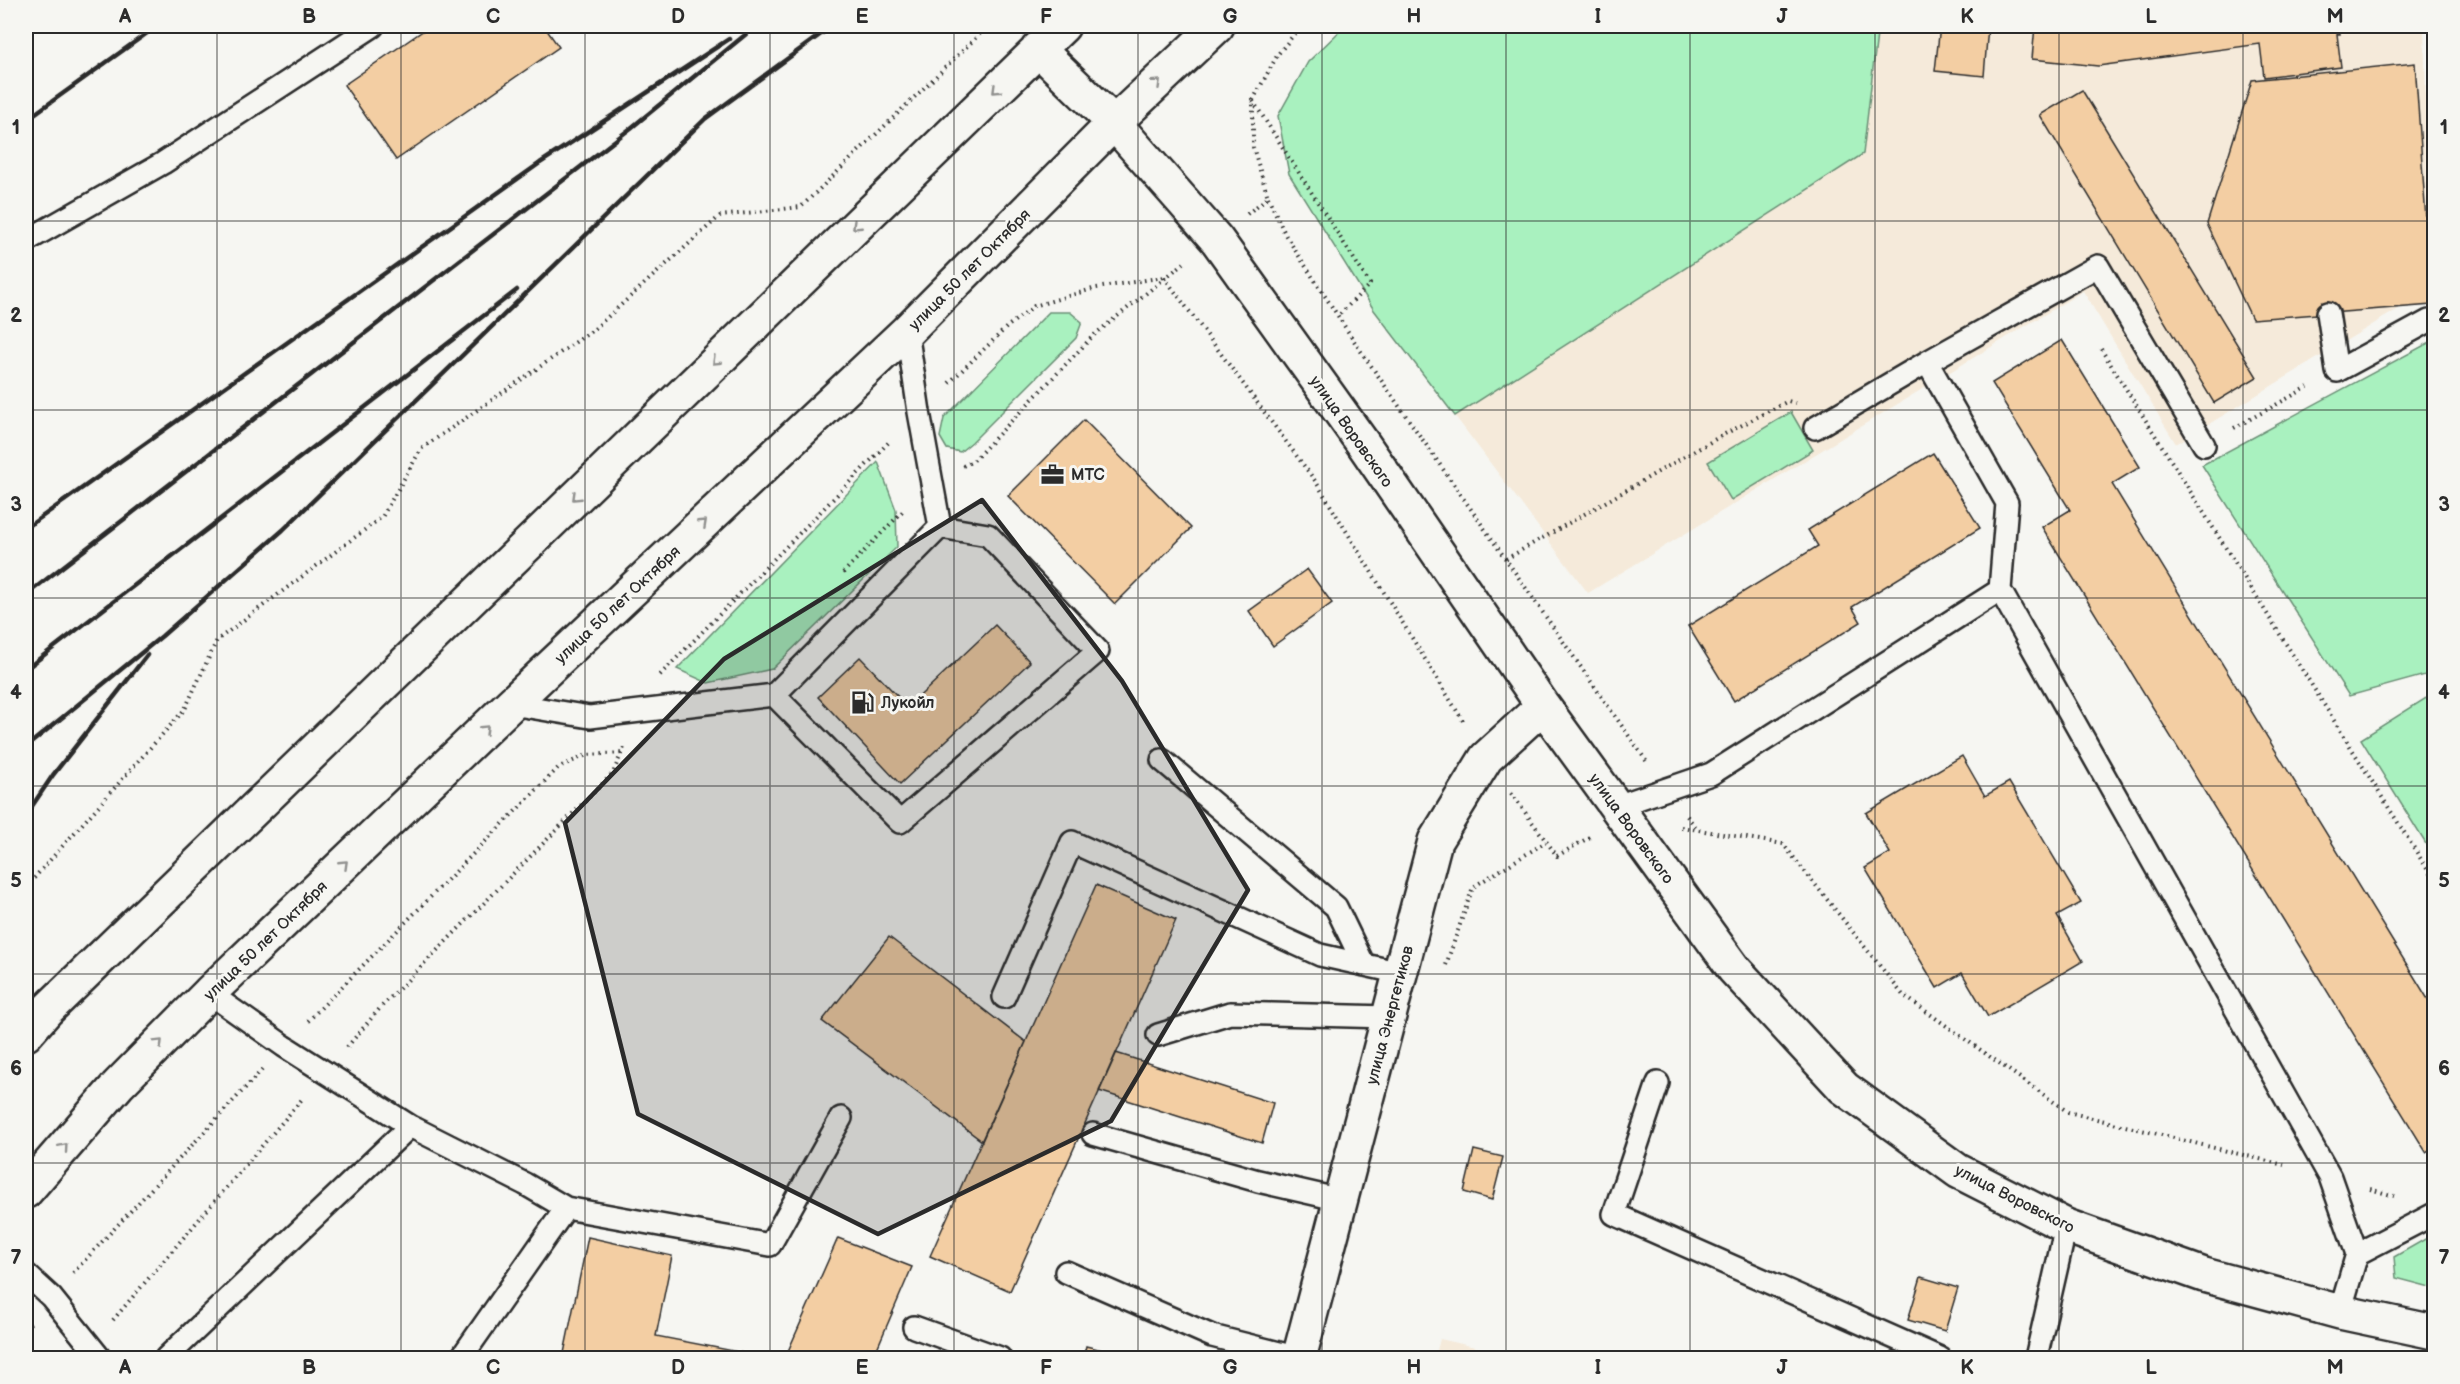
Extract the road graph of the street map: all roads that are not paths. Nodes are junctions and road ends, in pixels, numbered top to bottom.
1 (373, 26) edge
2 (1063, 26) edge
3 (1217, 26) edge
4 (1038, 49) junction
5 (1114, 123) junction
6 (26, 241) edge
7 (2328, 313) dead end
8 (2434, 321) edge
9 (908, 331) junction
10 (1927, 362) junction
11 (1823, 423) road end
12 (2204, 445) road end
13 (940, 527) junction
14 (2000, 590) junction
15 (774, 695) junction
16 (511, 704) junction
17 (1543, 706) junction
18 (1162, 760) dead end
19 (1620, 812) junction
20 (1364, 965) junction
21 (1401, 973) junction
22 (208, 993) junction
23 (1004, 997) dead end
24 (1389, 1017) junction
25 (26, 1034) edge
26 (1158, 1035) dead end
27 (1658, 1083) dead end
28 (841, 1118) dead end
29 (410, 1126) junction
30 (1093, 1134) dead end
31 (26, 1191) edge
32 (1341, 1200) junction
33 (566, 1208) junction
34 (2434, 1214) edge
35 (2066, 1226) junction
36 (2357, 1254) junction
37 (1066, 1272) dead end
38 (26, 1274) edge
39 (2340, 1312) junction
40 (914, 1327) dead end
41 (2434, 1332) edge
42 (1299, 1358) edge
43 (100, 1359) edge
44 (166, 1359) edge
45 (461, 1359) edge
46 (1000, 1359) edge
47 (1940, 1359) edge
48 (2036, 1359) edge

1 - 6 lane
2 - 4 main road
5 -> 3 main road, улица 50 лет Октября
4 - 5 main road, улица Воровского
4 -> 25 main road
5 - 9 main road, улица 50 лет Октября
5 - 17 main road, улица Воровского
7 - 8 lane
9 - 13 lane
16 -> 9 main road, улица 50 лет Октября
10 - 11 lane
10 - 12 lane
10 - 14 lane
13 - 15 lane
13 - 15 lane
14 - 19 lane
14 - 36 lane
15 - 16 lane
22 -> 16 main road, улица 50 лет Октября
17 - 19 main road, улица Воровского
17 - 21 main road, улица Энергетиков
18 - 20 lane
19 - 35 main road, улица Воровского
20 - 21 lane
20 - 23 lane
21 - 24 main road, улица Энергетиков
22 - 29 lane
31 -> 22 main road, улица 50 лет Октября
24 - 26 lane
24 - 32 main road, улица Энергетиков
27 - 47 lane
28 - 33 lane
29 - 33 lane
29 - 44 lane
30 - 32 lane
32 - 42 main road, улица Энергетиков
33 - 45 lane
34 - 36 lane
35 - 39 main road, улица Воровского
35 - 48 lane
36 - 39 lane
37 - 42 lane
38 - 43 lane
39 - 41 main road, улица Воровского
40 - 46 lane

